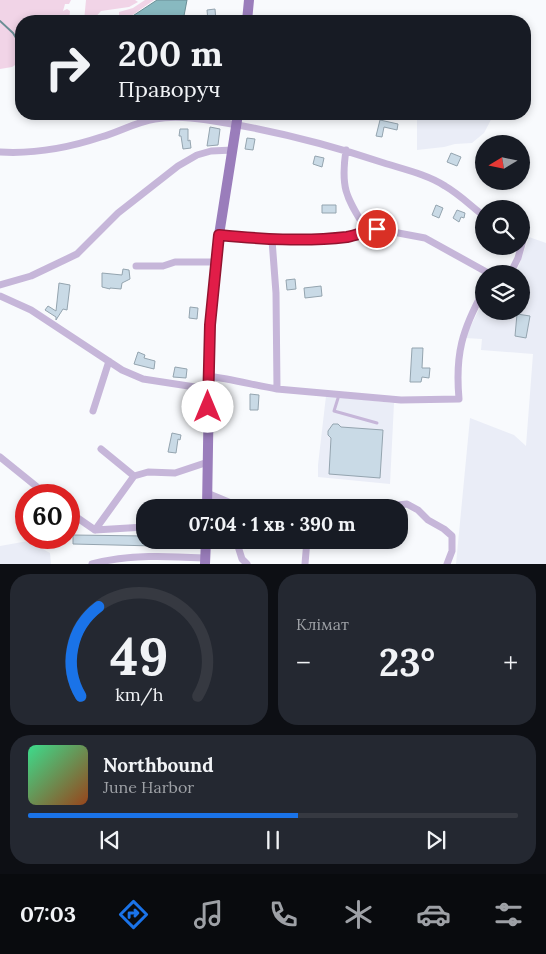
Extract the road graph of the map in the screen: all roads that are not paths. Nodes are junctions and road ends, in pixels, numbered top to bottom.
1 (248, 0) edge
2 (247, 15) edge
3 (153, 120) edge
4 (204, 120) edge
5 (237, 120) edge
6 (236, 125) junction
7 (233, 150) junction
8 (346, 150) junction
9 (0, 152) edge
10 (475, 209) edge
11 (367, 231) junction
12 (219, 235) junction
13 (272, 240) junction
14 (216, 262) junction
15 (136, 266) dead end
16 (475, 266) edge
17 (0, 285) edge
18 (0, 296) edge
19 (475, 307) edge
20 (109, 361) junction
21 (208, 376) junction
22 (208, 389) junction
23 (277, 389) junction
24 (338, 396) junction
25 (92, 411) dead end
26 (377, 423) dead end
27 (100, 449) dead end
28 (0, 457) edge
29 (208, 462) junction
30 (134, 476) junction
31 (33, 484) edge
32 (207, 493) junction
33 (207, 499) edge
34 (218, 499) edge
35 (408, 505) edge
36 (80, 520) edge
37 (136, 528) edge
38 (95, 530) junction
39 (239, 549) edge
40 (306, 549) edge
41 (205, 561) edge
42 (92, 564) edge
43 (247, 564) edge
44 (305, 564) edge
45 (447, 564) edge

1 - 2 main road
3 - 9 street
4 - 6 street
5 - 6 main road
6 - 7 main road
6 - 8 street
7 - 12 main road
7 - 17 street
8 - 10 street
8 - 11 street
11 - 13 street
11 - 16 street
12 - 13 street
12 - 14 main road
13 - 23 street
14 - 15 street
14 - 21 main road
18 - 20 street
19 - 24 street
20 - 22 street
20 - 25 street
21 - 22 main road
21 - 23 street
22 - 29 main road
23 - 24 street
24 - 26 lane
27 - 30 street
28 - 31 street
29 - 30 street
29 - 32 main road
30 - 38 street
32 - 33 main road
32 - 34 street
35 - 45 street
36 - 38 street
37 - 38 street
39 - 43 street
40 - 44 street
41 - 42 street

